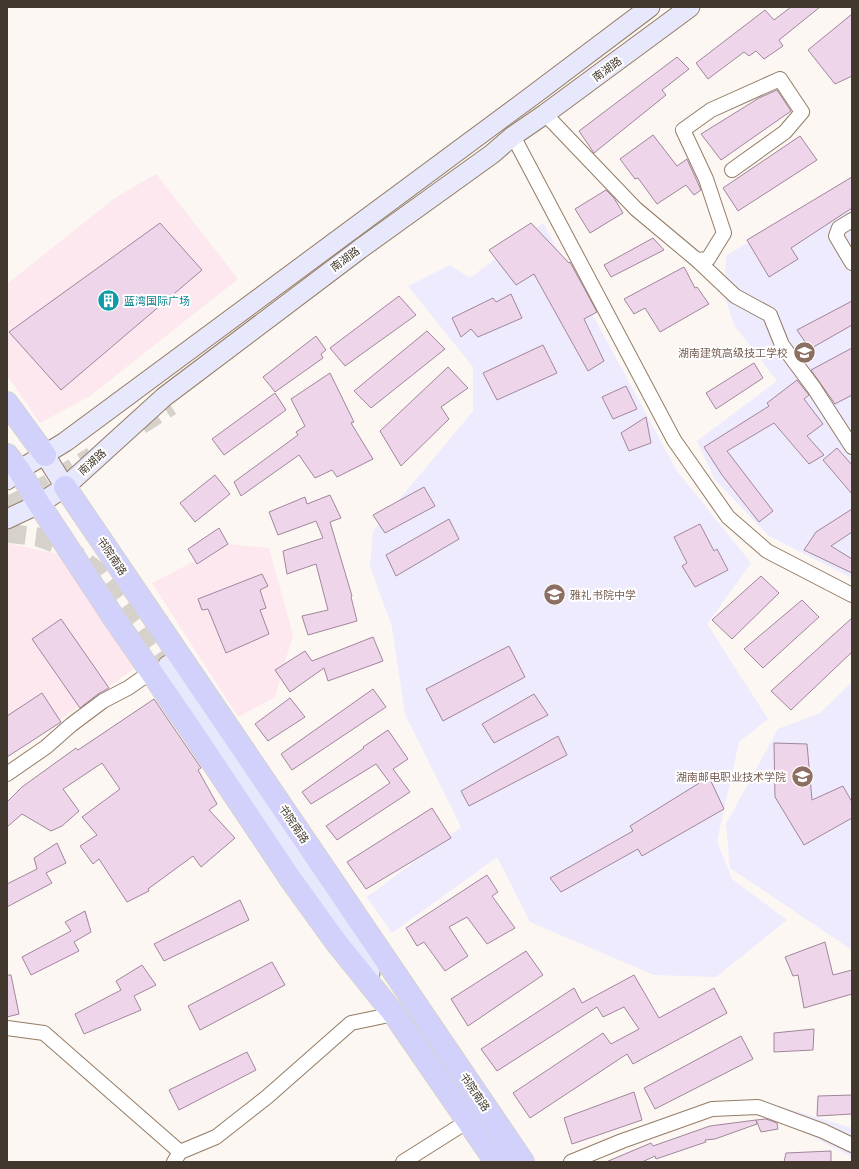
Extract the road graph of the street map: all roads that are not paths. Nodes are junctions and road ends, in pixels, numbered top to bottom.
1 (650, 7) edge
2 (690, 7) edge
3 (545, 114) junction
4 (513, 136) junction
5 (492, 154) junction
6 (732, 170) dead end
7 (852, 220) edge
8 (698, 260) junction
9 (852, 263) edge
10 (7, 403) edge
11 (171, 406) tunnel mouth
12 (852, 447) edge
13 (45, 455) junction
14 (9, 471) edge
15 (65, 486) junction
16 (38, 504) junction
17 (7, 519) edge
18 (852, 595) edge
19 (160, 668) junction
20 (7, 774) edge
21 (394, 1014) junction
22 (7, 1028) edge
23 (468, 1121) junction
24 (852, 1145) edge
25 (177, 1157) edge
26 (403, 1162) edge
27 (496, 1162) edge
28 (522, 1162) edge
29 (571, 1162) edge

1 - 13 main road, 南湖路
2 - 3 main road, 南湖路
3 - 4 main road, 南湖路
3 - 8 street
4 - 5 main road, 南湖路
4 - 18 street
5 - 11 main road
5 - 15 main road, 南湖路
6 - 8 street
7 - 9 street
8 - 12 street
10 - 13 main road
13 - 14 main road, 南湖路
13 - 15 main road
14 - 16 main road, 书院南路
15 - 16 main road, 南湖路
15 - 28 main road, 书院南路
16 - 17 main road, 南湖路
16 - 19 main road, 书院南路
19 - 20 street
19 - 21 main road, 书院南路
21 - 23 main road, 书院南路
21 - 25 street
22 - 25 street
23 - 26 street
23 - 27 main road, 书院南路
24 - 29 street

